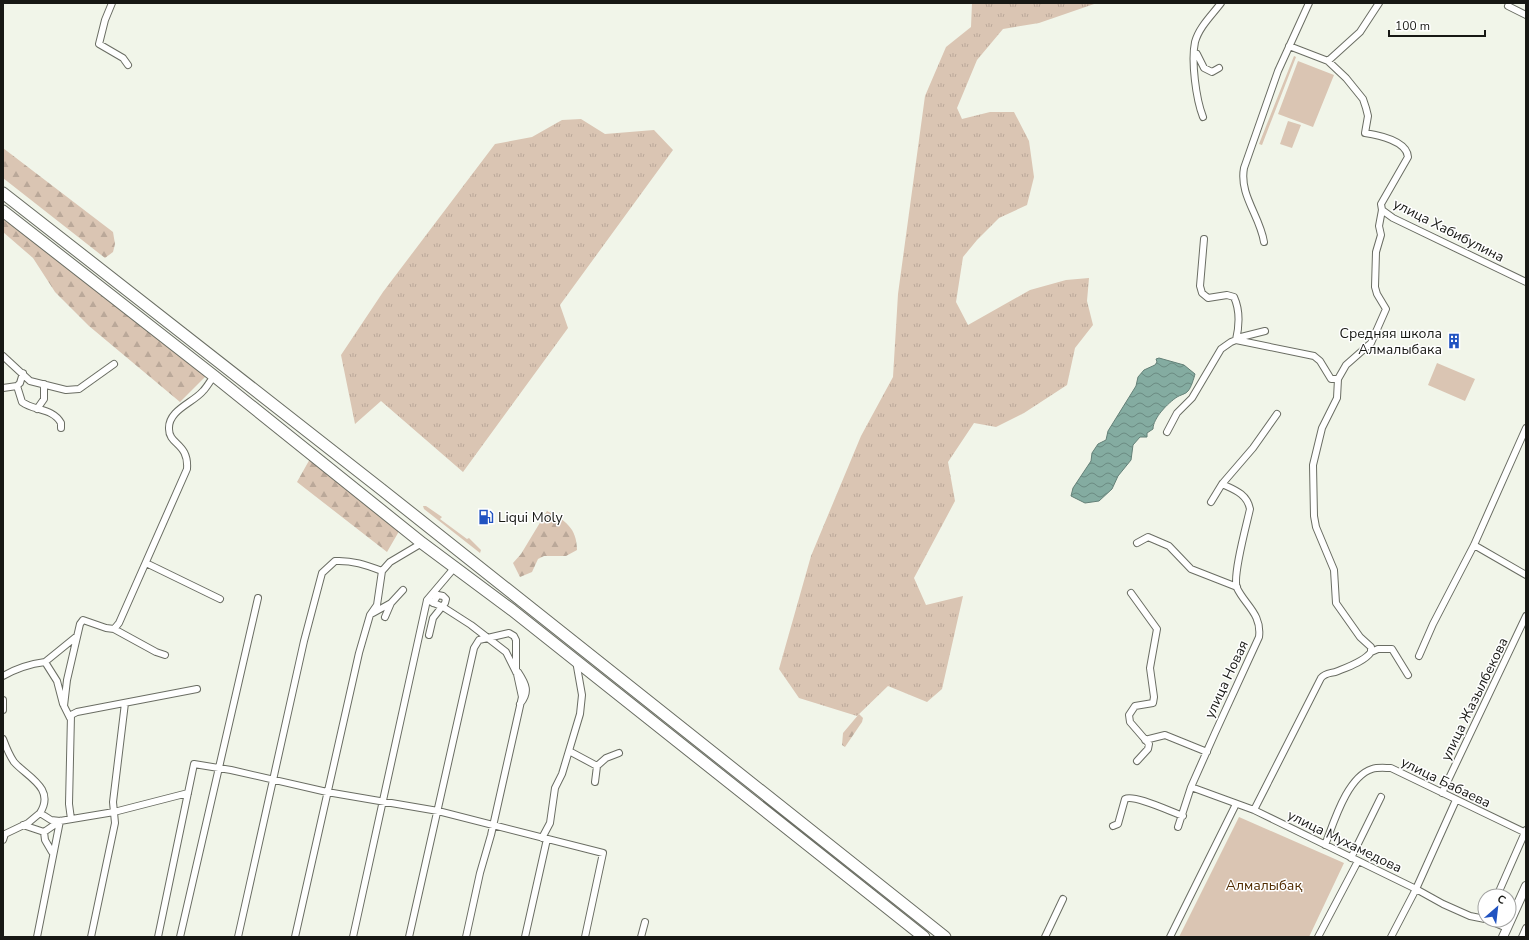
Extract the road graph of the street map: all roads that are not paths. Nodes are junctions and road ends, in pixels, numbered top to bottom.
1 (112, 3) edge
2 (1221, 3) edge
3 (1309, 3) edge
4 (1379, 3) edge
5 (1508, 6) dead end
6 (1526, 15) edge
7 (1195, 44) junction
8 (1289, 46) junction
9 (1328, 61) junction
10 (128, 65) dead end
11 (1219, 68) dead end
12 (1203, 117) dead end
13 (3, 193) edge
14 (1382, 210) junction
15 (3, 211) edge
16 (1204, 239) dead end
17 (1264, 242) dead end
18 (1526, 282) edge
19 (1265, 331) dead end
20 (1236, 339) junction
21 (3, 356) edge
22 (114, 364) dead end
23 (23, 373) junction
24 (214, 376) junction
25 (1338, 379) junction
26 (1331, 380) junction
27 (44, 384) junction
28 (17, 386) junction
29 (3, 388) edge
30 (1337, 392) junction
31 (37, 409) junction
32 (1277, 414) dead end
33 (61, 428) dead end
34 (1526, 428) edge
35 (1167, 432) dead end
36 (1222, 484) junction
37 (1211, 502) dead end
38 (422, 543) junction
39 (1137, 543) dead end
40 (1474, 545) junction
41 (146, 563) junction
42 (455, 567) junction
43 (382, 571) junction
44 (1526, 575) edge
45 (1236, 587) junction
46 (403, 590) dead end
47 (1131, 593) dead end
48 (220, 598) dead end
49 (258, 598) dead end
50 (427, 600) junction
51 (391, 603) junction
52 (434, 603) junction
53 (442, 607) junction
54 (370, 615) junction
55 (1526, 616) edge
56 (385, 617) dead end
57 (114, 629) junction
58 (77, 636) junction
59 (429, 636) dead end
60 (488, 637) junction
61 (1371, 652) junction
62 (165, 655) dead end
63 (1419, 656) dead end
64 (576, 660) junction
65 (45, 662) junction
66 (516, 672) junction
67 (1408, 675) dead end
68 (3, 676) edge
69 (197, 689) dead end
70 (3, 700) edge
71 (125, 703) junction
72 (64, 706) junction
73 (3, 710) edge
74 (70, 718) junction
75 (3, 739) edge
76 (1145, 740) junction
77 (569, 751) junction
78 (1207, 752) junction
79 (619, 753) dead end
80 (1137, 761) dead end
81 (597, 766) junction
82 (218, 768) junction
83 (273, 779) junction
84 (595, 782) dead end
85 (1191, 787) junction
86 (327, 792) junction
87 (188, 793) junction
88 (1442, 793) junction
89 (1381, 797) dead end
90 (1456, 800) junction
91 (383, 803) junction
92 (1236, 804) junction
93 (1254, 810) junction
94 (438, 811) junction
95 (114, 812) junction
96 (40, 813) junction
97 (1183, 816) junction
98 (71, 819) junction
99 (60, 821) junction
100 (23, 825) junction
101 (494, 826) junction
102 (1113, 826) dead end
103 (1178, 827) dead end
104 (44, 832) junction
105 (1526, 832) edge
106 (4, 837) edge
107 (544, 839) junction
108 (1325, 845) junction
109 (52, 852) junction
110 (1350, 858) junction
111 (1358, 861) junction
112 (1526, 886) edge
113 (1501, 888) edge
114 (1416, 889) junction
115 (1063, 899) dead end
116 (1517, 907) edge
117 (1477, 918) edge
118 (645, 922) dead end
119 (1508, 928) edge
120 (1526, 928) edge
121 (37, 937) edge
122 (91, 937) edge
123 (158, 937) edge
124 (180, 937) edge
125 (238, 937) edge
126 (295, 937) edge
127 (353, 937) edge
128 (409, 937) edge
129 (466, 937) edge
130 (525, 937) edge
131 (585, 937) edge
132 (641, 937) edge
133 (924, 937) edge
134 (945, 937) edge
135 (1045, 937) edge
136 (1170, 937) edge
137 (1318, 937) edge
138 (1391, 937) edge
139 (1503, 937) edge
140 (1522, 937) edge

1 - 10 street
2 - 7 street
3 - 8 street
4 - 9 street
5 - 6 street
7 - 11 street
7 - 12 street
8 - 9 street
8 - 17 street
9 - 14 street
13 - 134 highway
14 - 18 street, улица Хабибулина
14 - 25 street
15 - 24 highway
16 - 20 street
19 - 20 street
20 - 26 street
20 - 35 street
21 - 23 street
22 - 27 street
23 - 27 street
23 - 28 street
24 - 38 highway
24 - 41 street
25 - 26 street
25 - 30 street
26 - 30 street
27 - 31 street
28 - 29 street
28 - 31 street
30 - 61 street
31 - 33 street
32 - 36 street
34 - 40 street
36 - 37 street
36 - 45 street
38 - 42 highway
38 - 43 street
39 - 45 street
40 - 44 street
40 - 63 street
41 - 48 street
41 - 57 street
42 - 50 street
42 - 64 highway
43 - 54 street
43 - 83 street
45 - 78 street, улица Новая
46 - 51 street
47 - 76 street
49 - 82 street
50 - 52 street
50 - 91 street
51 - 54 street
51 - 56 street
52 - 53 street
52 - 53 street
53 - 59 street
53 - 60 street
54 - 86 street
55 - 88 street, улица Жазылбекова
57 - 58 street
57 - 62 street
58 - 65 street
58 - 72 street
60 - 66 street
60 - 66 street
60 - 94 street
61 - 67 street
61 - 93 street
64 - 77 street
64 - 133 highway
65 - 68 street
65 - 72 street
66 - 101 street
69 - 71 street
70 - 73 street
71 - 74 street
71 - 95 street
72 - 74 street
74 - 98 street
75 - 96 street
76 - 78 street
76 - 80 street
77 - 81 street
77 - 107 street
78 - 85 street, улица Новая
79 - 81 street
81 - 84 street
82 - 83 street
82 - 87 street
82 - 124 street
83 - 86 street
83 - 125 street
85 - 92 street, улица Мухамедова
85 - 97 street, улица Новая
86 - 91 street
86 - 126 street
87 - 95 street
87 - 123 street
88 - 90 street, улица Бабаева
88 - 108 street, улица Бабаева
89 - 110 street
90 - 105 street, улица Бабаева
90 - 114 street
91 - 94 street
91 - 127 street
92 - 93 street, улица Мухамедова
92 - 136 street
93 - 108 street, улица Мухамедова
94 - 101 street
94 - 128 street
95 - 98 street
95 - 122 street
96 - 99 street
96 - 100 street
97 - 102 street
97 - 103 street, улица Новая
98 - 99 street
99 - 104 street
99 - 109 street
100 - 104 street
100 - 106 street
101 - 107 street
101 - 129 street
104 - 109 street
105 - 113 street
107 - 130 street
107 - 131 street
108 - 110 street, улица Мухамедова
109 - 121 street
110 - 111 street, улица Мухамедова
111 - 114 street, улица Мухамедова
111 - 137 street
112 - 116 main road
114 - 117 street, улица Мухамедова
114 - 138 street
115 - 135 street
118 - 132 street
119 - 139 main road
120 - 140 street

